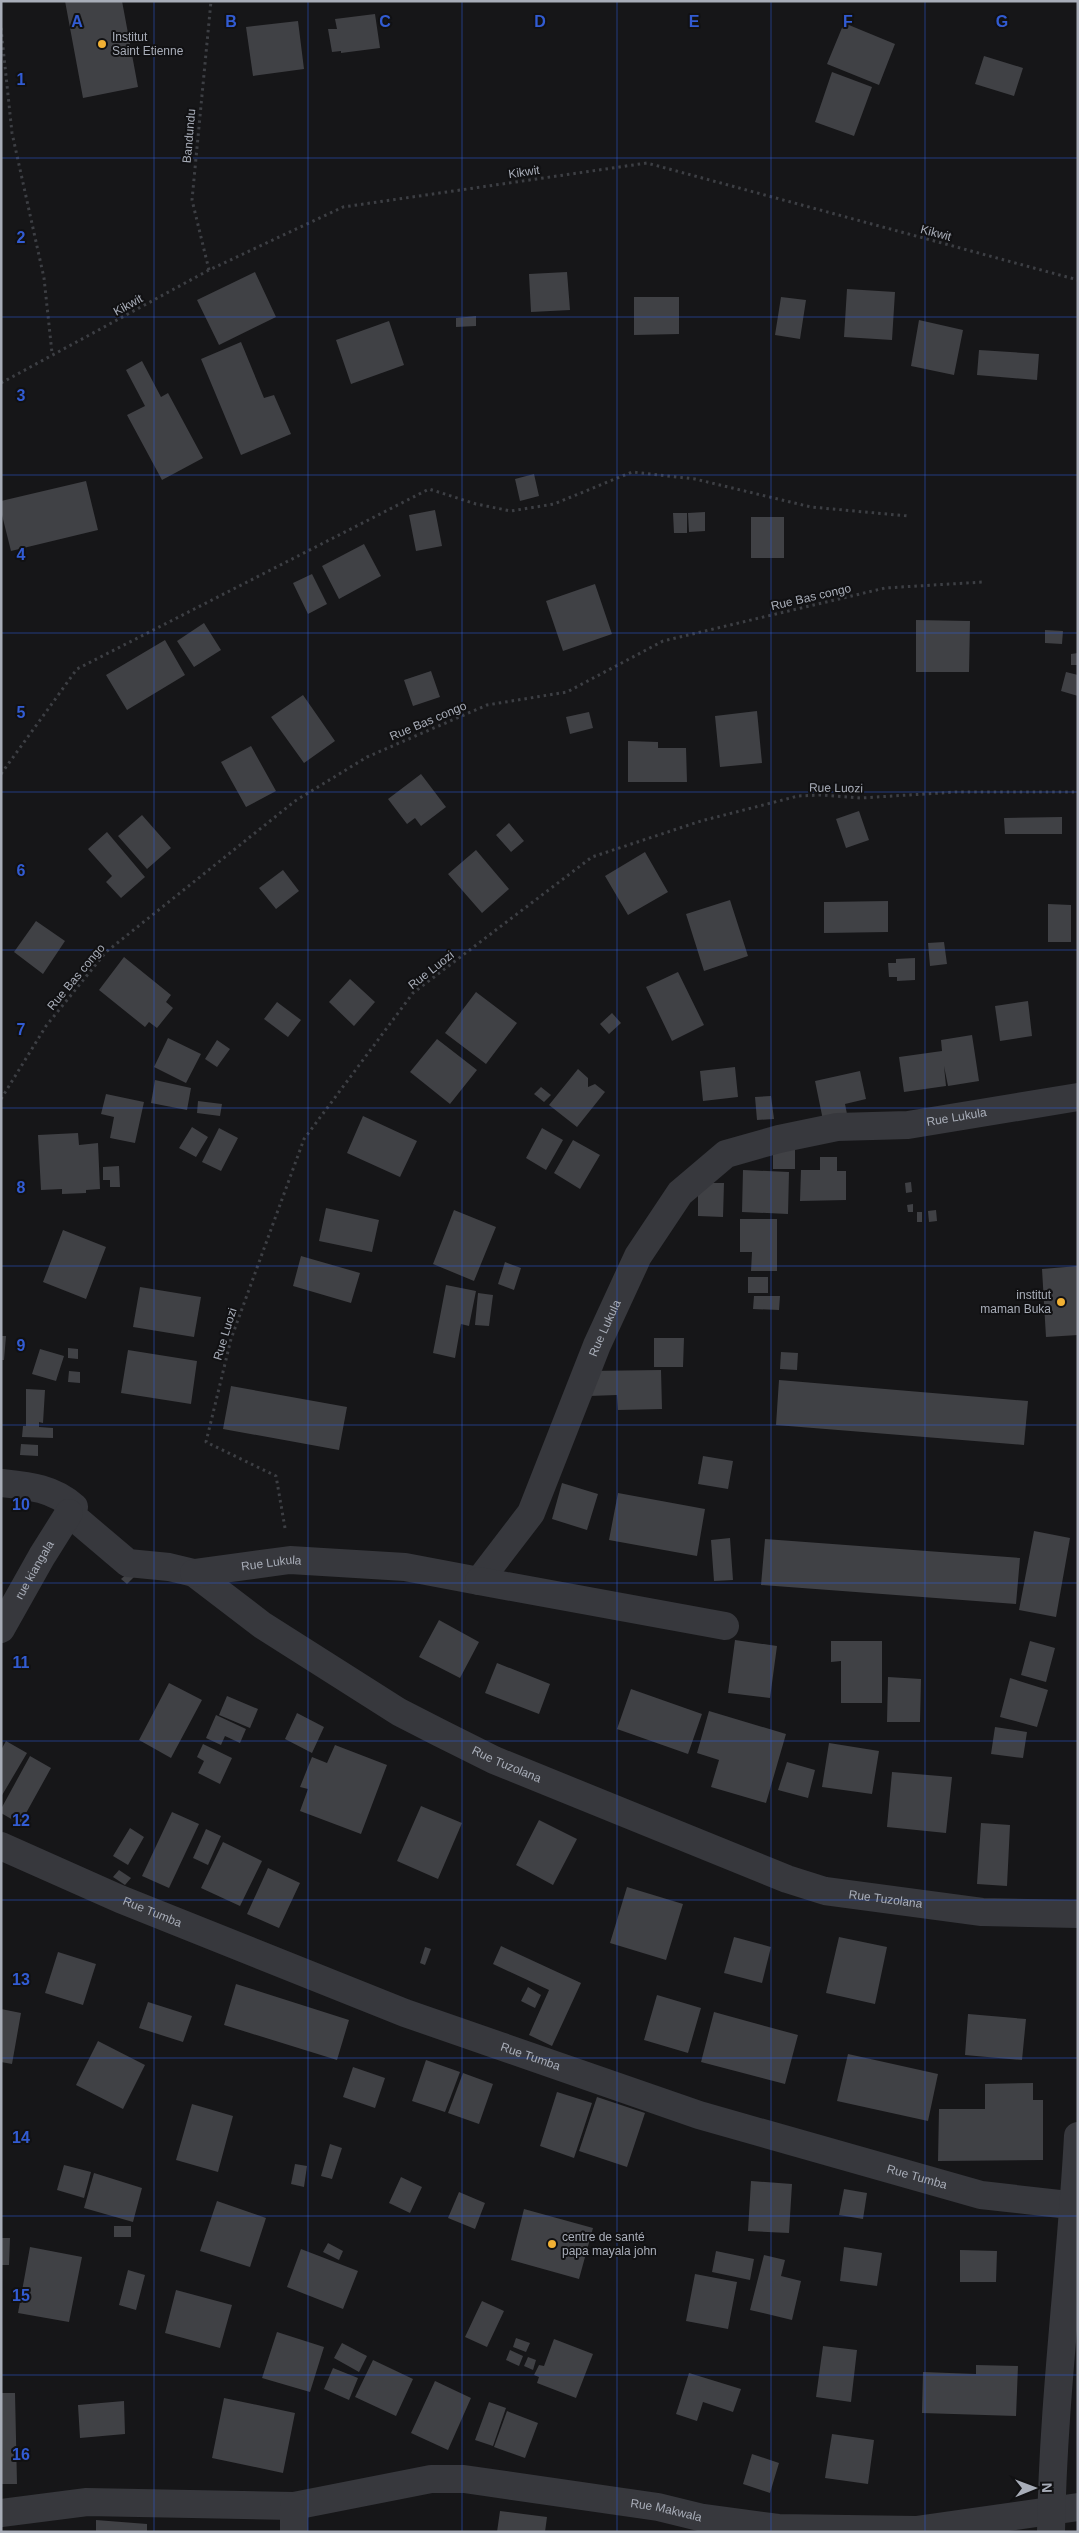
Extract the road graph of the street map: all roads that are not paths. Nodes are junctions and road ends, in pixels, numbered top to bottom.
1 (1078, 1097) edge
2 (1, 1483) edge
3 (70, 1513) junction
4 (194, 1573) junction
5 (479, 1581) junction
6 (725, 1626) dead end
7 (1, 1629) edge
8 (1, 1846) edge
9 (1078, 1914) edge
10 (1078, 2136) edge
11 (1076, 2207) edge
12 (1078, 2507) edge
13 (1, 2513) edge
14 (294, 2519) edge
15 (1051, 2521) edge

1 - 5 street, Rue Lukula
2 - 3 street, Rue Tuzolana
3 - 4 street, Rue Tuzolana
3 - 7 street, rue kiangala
4 - 5 street, Rue Lukula
4 - 9 street, Rue Tuzolana
5 - 6 street
8 - 11 street, Rue Tumba
10 - 11 street
11 - 15 street
12 - 15 street, Rue Makwala
13 - 14 street, Rue Makwala
14 - 15 street, Rue Makwala

